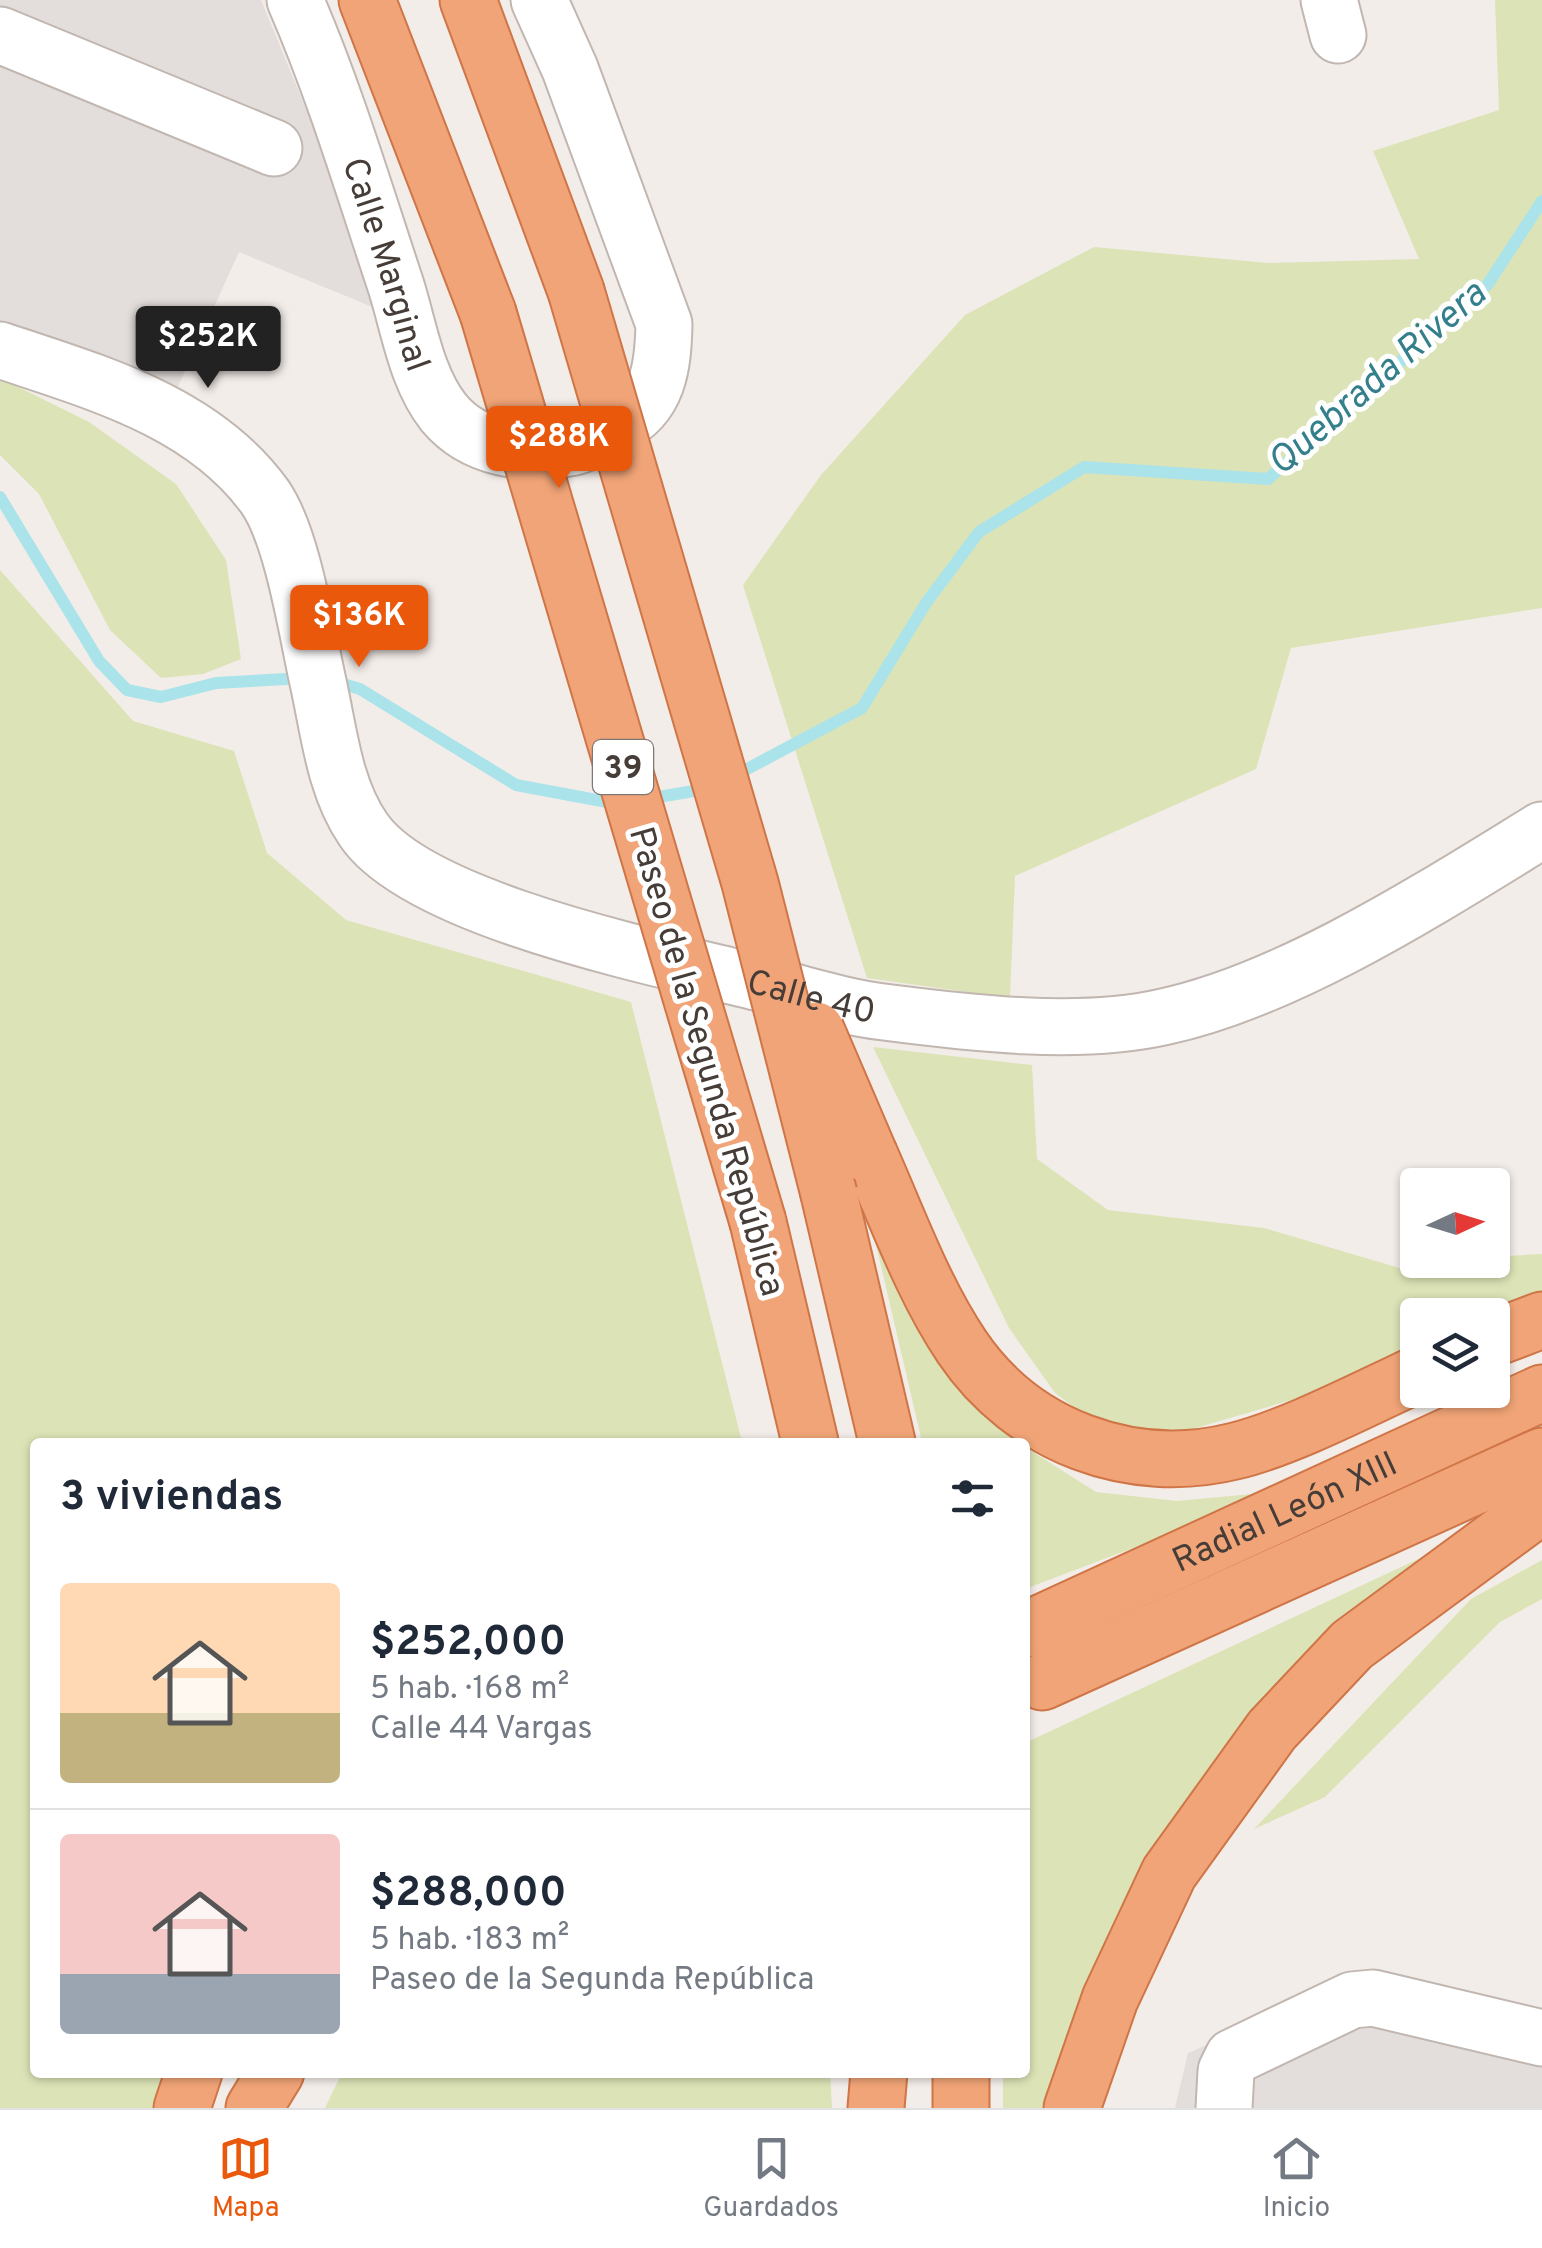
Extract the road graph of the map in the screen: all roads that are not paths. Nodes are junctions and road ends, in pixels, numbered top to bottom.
1 (295, 0) edge
2 (367, 0) edge
3 (468, 0) edge
4 (539, 0) edge
5 (0, 36) edge
6 (274, 148) dead end
7 (0, 350) edge
8 (1536, 848) edge
9 (750, 883) junction
10 (1542, 1320) edge
11 (1510, 1333) edge
12 (1400, 1382) edge
13 (1542, 1393) edge
14 (809, 1438) edge
15 (885, 1438) edge
16 (1542, 1456) edge
17 (1542, 1505) edge
18 (1030, 1628) edge
19 (1042, 1682) dead end
20 (1542, 2038) edge
21 (192, 2078) edge
22 (272, 2078) edge
23 (878, 2078) edge
24 (892, 2078) edge
25 (961, 2078) edge
26 (182, 2108) edge
27 (254, 2108) edge
28 (876, 2108) edge
29 (893, 2108) edge
30 (961, 2108) edge
31 (1072, 2108) edge
32 (1224, 2108) edge

1 - 4 street, Calle Marginal
2 - 14 highway, Paseo de la Segunda República / 39, bridge
3 - 9 highway, bridge
5 - 6 street
7 - 8 street, Calle 40
9 - 12 highway, bridge
9 - 15 highway, bridge
10 - 11 highway
13 - 18 highway, Radial León XIII
16 - 19 highway, Radial León XIII
17 - 31 highway
20 - 32 street
21 - 26 highway
22 - 27 highway
23 - 28 highway
24 - 29 highway
25 - 30 highway

